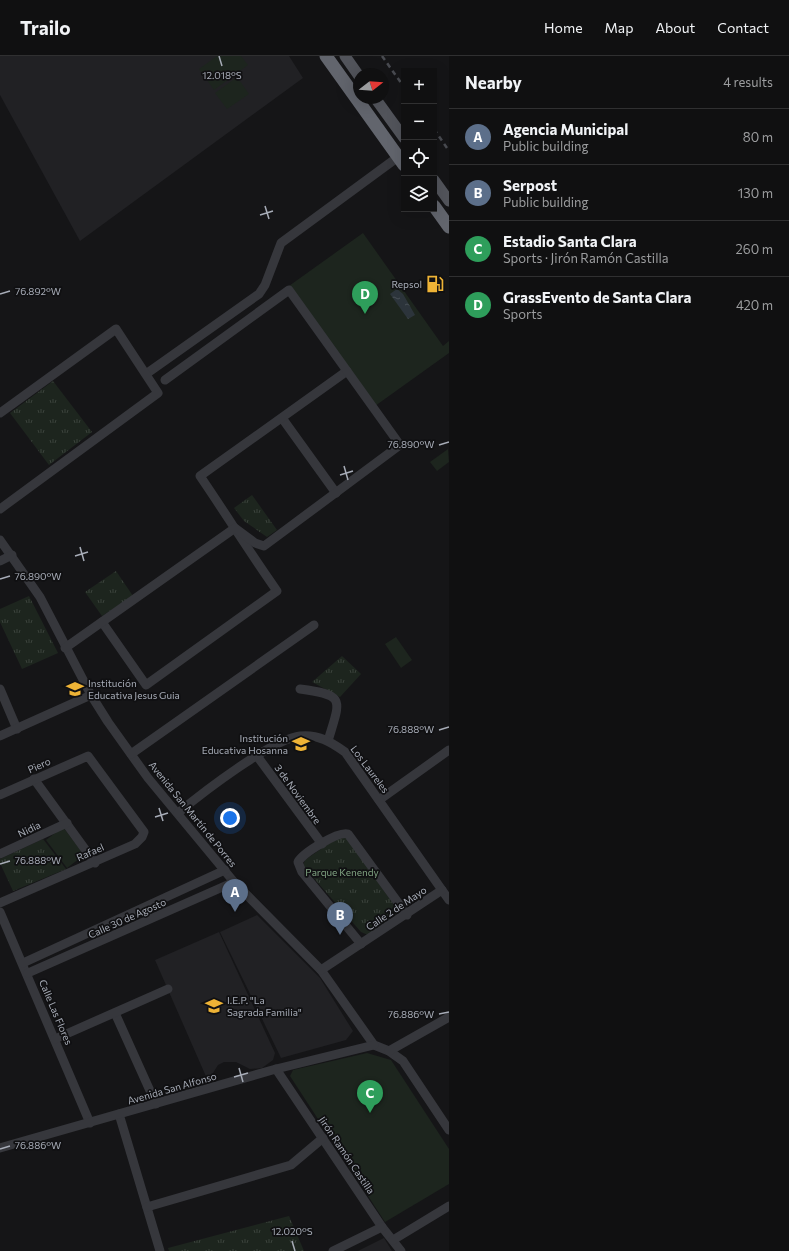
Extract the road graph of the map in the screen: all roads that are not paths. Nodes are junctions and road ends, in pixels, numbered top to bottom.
1 (326, 56) edge
2 (345, 56) edge
3 (353, 68) edge
4 (379, 104) edge
5 (401, 134) edge
6 (401, 161) edge
7 (437, 184) edge
8 (449, 201) edge
9 (437, 210) edge
10 (449, 227) edge
11 (347, 371) junction
12 (146, 374) junction
13 (166, 380) dead end
14 (0, 413) edge
15 (282, 418) junction
16 (336, 494) junction
17 (0, 509) edge
18 (234, 528) junction
19 (0, 540) edge
20 (12, 555) junction
21 (0, 561) edge
22 (102, 622) junction
23 (314, 625) dead end
24 (65, 648) junction
25 (0, 689) edge
26 (300, 689) dead end
27 (91, 695) junction
28 (17, 729) junction
29 (0, 736) edge
30 (328, 741) junction
31 (449, 750) edge
32 (131, 754) junction
33 (257, 756) junction
34 (34, 779) junction
35 (0, 795) edge
36 (379, 800) junction
37 (178, 813) junction
38 (67, 823) junction
39 (142, 838) joint
40 (322, 844) junction
41 (0, 854) edge
42 (95, 862) junction
43 (225, 870) junction
44 (234, 882) junction
45 (442, 890) junction
46 (449, 900) edge
47 (0, 903) edge
48 (0, 912) edge
49 (407, 915) junction
50 (361, 944) junction
51 (23, 963) junction
52 (321, 970) junction
53 (28, 973) junction
54 (168, 989) dead end
55 (115, 1013) junction
56 (449, 1017) edge
57 (56, 1039) junction
58 (374, 1045) junction
59 (389, 1051) junction
60 (276, 1069) junction
61 (156, 1104) junction
62 (119, 1114) junction
63 (445, 1117) edge
64 (90, 1123) junction
65 (449, 1130) edge
66 (322, 1138) junction
67 (0, 1148) edge
68 (449, 1206) edge
69 (147, 1207) junction
70 (382, 1227) junction
71 (393, 1240) junction
72 (160, 1251) edge
73 (333, 1251) edge
74 (401, 1251) edge

1 - 6 highway
2 - 3 main road
4 - 5 main road
6 - 12 street
7 - 8 main road
9 - 10 highway
11 - 13 street
11 - 15 street
11 - 16 street
12 - 14 street
12 - 17 street
15 - 16 street
15 - 18 street
16 - 18 street
18 - 22 street
18 - 22 street
19 - 20 street, Avenida San Martín de Porres
20 - 21 street
20 - 24 street, Avenida San Martín de Porres
22 - 24 street
23 - 32 street
24 - 27 street, Avenida San Martín de Porres
25 - 28 street
26 - 30 street
27 - 28 street
27 - 32 street, Avenida San Martín de Porres
28 - 29 street
30 - 33 street, Los Laureles
30 - 36 street, Los Laureles
31 - 36 street
32 - 37 street, Avenida San Martín de Porres
33 - 37 street, Los Laureles
33 - 40 street, 3 de Noviembre
34 - 35 street, Piero
34 - 38 street
34 - 39 street, Piero
36 - 45 street, Los Laureles
37 - 43 street, Avenida San Martín de Porres
38 - 41 street, Nidia
38 - 42 street
39 - 42 street, Rafael
40 - 49 street
40 - 50 street
42 - 47 street, Rafael
43 - 44 street, Avenida San Martín de Porres
43 - 51 street, Calle 30 de Agosto
44 - 52 street, Avenida San Martín de Porres
44 - 53 street, Calle 30 de Agosto
45 - 46 street, Los Laureles
45 - 49 street, Calle 2 de Mayo
48 - 51 street, Calle Las Flores
49 - 50 street, Calle 2 de Mayo
50 - 52 street, Calle 2 de Mayo
51 - 53 street, Calle Las Flores
52 - 58 street, Avenida San Martín de Porres
53 - 57 street, Calle Las Flores
54 - 55 street
55 - 57 street
55 - 61 street
56 - 59 street
57 - 64 street, Calle Las Flores
58 - 59 street
58 - 60 street, Avenida San Alfonso
59 - 63 street
60 - 61 street, Avenida San Alfonso
60 - 66 street, Jirón Ramón Castilla
61 - 62 street, Avenida San Alfonso
62 - 64 street, Avenida San Alfonso
62 - 69 street
63 - 65 street
64 - 67 street, Avenida San Alfonso
66 - 69 street
66 - 70 street, Jirón Ramón Castilla
68 - 71 street
69 - 72 street
70 - 71 street, Jirón Ramón Castilla
70 - 73 street
71 - 74 street, Jirón Ramón Castilla

